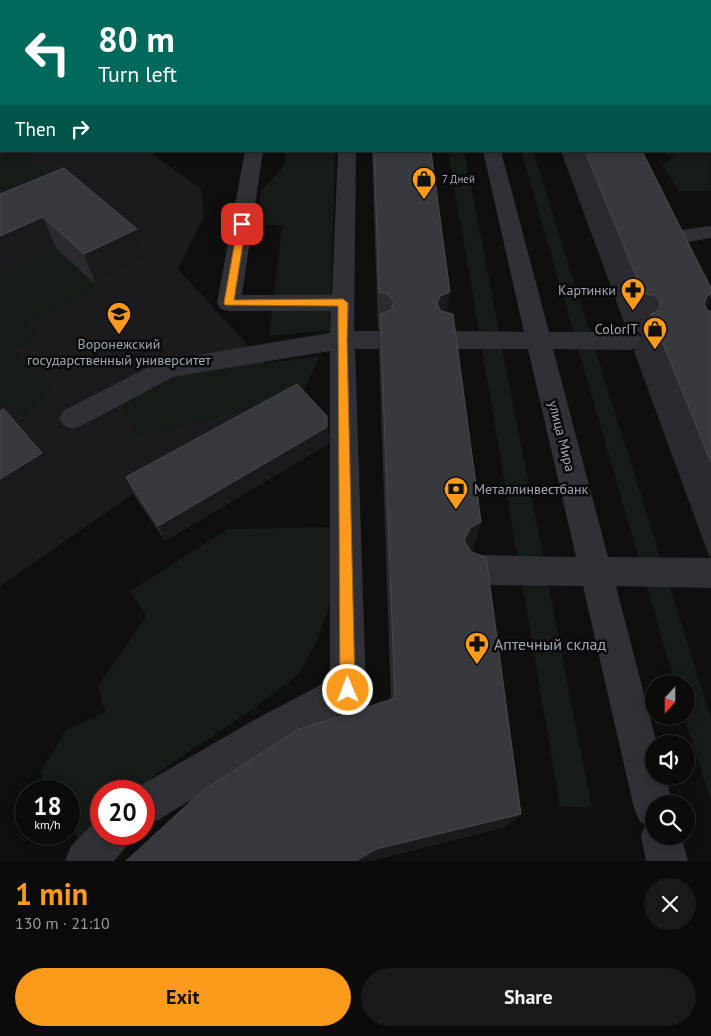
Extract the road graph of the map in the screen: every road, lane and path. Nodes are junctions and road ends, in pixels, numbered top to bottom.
1 (254, 152) edge
2 (347, 152) edge
3 (492, 152) edge
4 (711, 232) edge
5 (682, 236) edge
6 (343, 303) junction
7 (342, 340) junction
8 (378, 340) edge
9 (446, 340) edge
10 (539, 341) junction
11 (630, 341) dead end
12 (73, 418) dead end
13 (474, 570) edge
14 (596, 572) junction
15 (711, 573) edge
16 (651, 795) edge
17 (155, 800) edge
18 (101, 845) edge
19 (663, 845) edge
20 (86, 861) edge
21 (667, 861) edge

1 - 6 street
2 - 6 street
3 - 10 street, улица Мира
4 - 5 street
6 - 7 street
7 - 8 street
7 - 12 street
7 - 17 street
9 - 10 street
10 - 11 street
10 - 14 street, улица Мира
13 - 14 street
14 - 15 street
14 - 16 street, улица Мира
18 - 20 street
19 - 21 street

